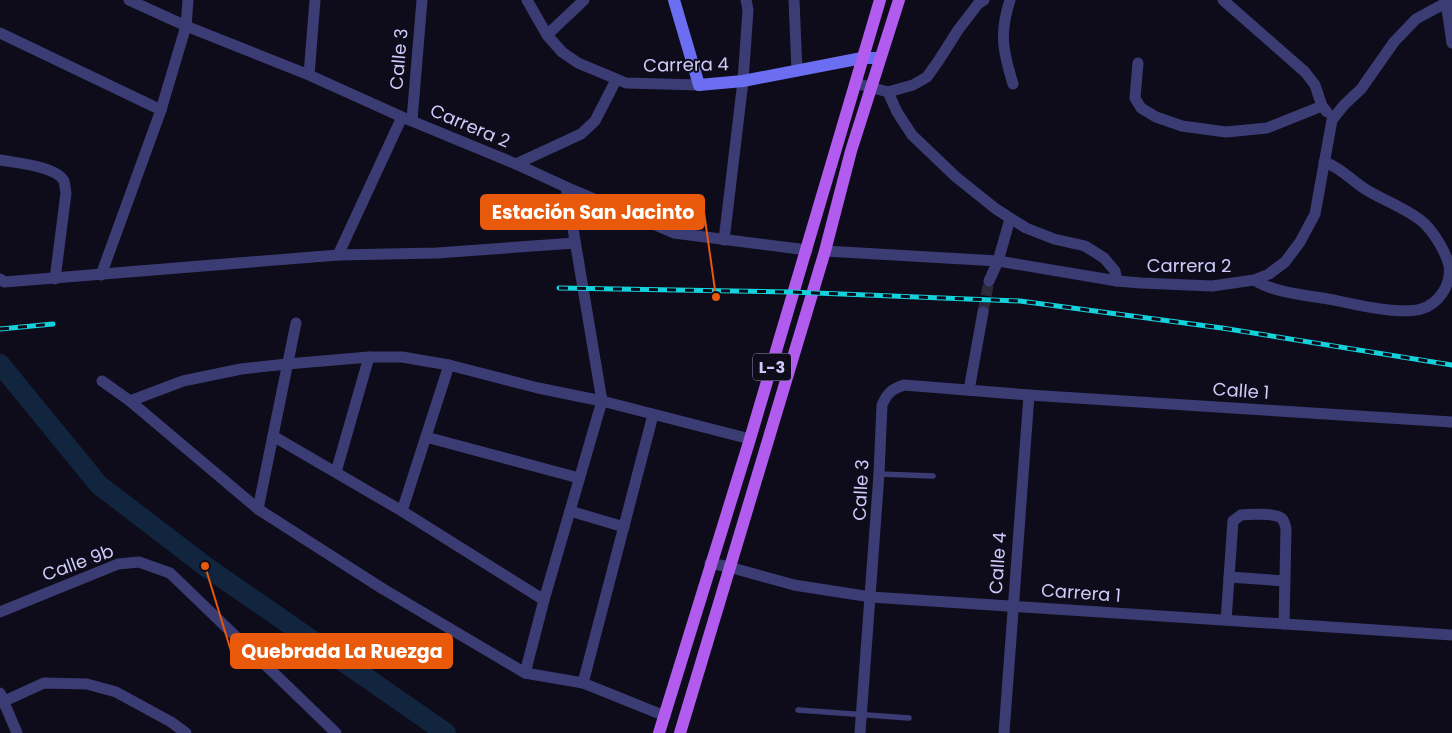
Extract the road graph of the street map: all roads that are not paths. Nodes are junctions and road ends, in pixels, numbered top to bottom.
1 (129, 0) edge
2 (188, 0) edge
3 (315, 0) edge
4 (422, 0) edge
5 (527, 0) edge
6 (584, 0) edge
7 (674, 0) edge
8 (746, 0) edge
9 (794, 0) edge
10 (880, 0) edge
11 (899, 0) edge
12 (984, 0) edge
13 (1010, 0) edge
14 (1223, 0) edge
15 (1448, 1) edge
16 (186, 26) junction
17 (0, 33) edge
18 (547, 35) junction
19 (1452, 43) edge
20 (862, 58) junction
21 (880, 58) junction
22 (1138, 63) dead end
23 (797, 71) junction
24 (309, 74) junction
25 (616, 80) junction
26 (743, 81) junction
27 (855, 83) junction
28 (1013, 84) dead end
29 (698, 85) junction
30 (871, 87) junction
31 (888, 92) junction
32 (1322, 106) junction
33 (161, 110) junction
34 (407, 118) junction
35 (1332, 120) junction
36 (0, 160) edge
37 (1324, 162) junction
38 (516, 164) junction
39 (566, 187) junction
40 (1010, 219) junction
41 (724, 240) junction
42 (575, 243) junction
43 (807, 250) junction
44 (825, 251) junction
45 (338, 255) junction
46 (998, 261) junction
47 (101, 275) junction
48 (55, 279) junction
49 (1254, 280) junction
50 (2, 281) edge
51 (989, 281) tunnel mouth
52 (1117, 281) junction
53 (982, 312) tunnel mouth
54 (296, 323) dead end
55 (369, 357) junction
56 (287, 364) junction
57 (449, 365) junction
58 (102, 381) dead end
59 (969, 390) junction
60 (1029, 395) junction
61 (130, 401) junction
62 (602, 401) junction
63 (653, 415) junction
64 (1452, 422) edge
65 (273, 436) junction
66 (426, 438) junction
67 (750, 439) junction
68 (336, 472) junction
69 (880, 474) junction
70 (933, 476) dead end
71 (579, 478) junction
72 (258, 509) junction
73 (402, 511) junction
74 (570, 511) junction
75 (624, 527) junction
76 (710, 563) junction
77 (729, 567) junction
78 (1229, 576) junction
79 (1285, 581) junction
80 (871, 597) junction
81 (544, 600) junction
82 (1013, 606) junction
83 (0, 612) edge
84 (1226, 620) junction
85 (1284, 624) junction
86 (1452, 636) edge
87 (525, 673) junction
88 (583, 683) junction
89 (1, 699) edge
90 (798, 710) dead end
91 (862, 715) junction
92 (665, 716) junction
93 (910, 718) dead end
94 (17, 733) edge
95 (186, 733) edge
96 (336, 733) edge
97 (659, 733) edge
98 (680, 733) edge
99 (860, 733) edge
100 (1004, 733) edge

1 - 16 street, Carrera 2
2 - 16 street
3 - 24 street
4 - 34 street, Calle 3
5 - 18 street, Carrera 4
6 - 18 street
7 - 29 street
8 - 26 street
9 - 23 street
10 - 20 main road, L-3
11 - 21 main road, L-3
12 - 31 street
13 - 28 street
14 - 32 street
15 - 19 street
15 - 35 street, Carrera 2
16 - 24 street, Carrera 2
16 - 33 street
17 - 33 street
18 - 25 street, Carrera 4
20 - 21 street, Carrera 4
20 - 23 street, Carrera 4
20 - 27 main road, L-3
21 - 30 main road, L-3
22 - 32 street
23 - 26 street, Carrera 4
24 - 34 street, Carrera 2
25 - 29 street, Carrera 4
25 - 38 street
26 - 29 street, Carrera 4
26 - 41 street
27 - 30 street
27 - 43 main road, L-3
30 - 31 street
30 - 44 main road, L-3
31 - 40 street
32 - 35 street
33 - 47 street
34 - 38 street, Carrera 2
34 - 45 street
35 - 37 street, Carrera 2
36 - 48 street
37 - 49 street, Carrera 2
37 - 49 street
38 - 39 street, Carrera 2
39 - 41 street, Carrera 2
39 - 42 street
40 - 46 street
40 - 52 street
41 - 43 street, Carrera 2
42 - 45 street
42 - 62 street
43 - 67 main road, L-3
44 - 46 street, Carrera 2
44 - 77 main road, L-3
45 - 47 street
46 - 51 street
46 - 52 street, Carrera 2
47 - 48 street
48 - 50 street
49 - 52 street, Carrera 2
53 - 59 street
54 - 56 street
55 - 56 street
55 - 57 street
55 - 68 street
56 - 61 street
56 - 65 street
57 - 62 street
57 - 66 street
58 - 61 street
59 - 60 street, Calle 3
59 - 69 street, Calle 3
60 - 64 street, Calle 1
60 - 82 street, Calle 4
61 - 72 street
62 - 63 street
62 - 71 street
63 - 67 street
63 - 75 street
65 - 68 street
65 - 72 street
66 - 71 street
66 - 73 street
67 - 76 main road, L-3
68 - 73 street
69 - 70 lane
69 - 80 street, Calle 3
71 - 74 street
72 - 87 street
73 - 81 street
74 - 75 street
74 - 81 street
75 - 88 street
76 - 77 street, Carrera 1
76 - 92 main road, L-3
77 - 80 street, Carrera 1
77 - 98 main road, L-3
78 - 79 street
78 - 79 street
78 - 84 street
79 - 85 street
80 - 82 street, Carrera 1
80 - 91 street, Calle 3
81 - 87 street
82 - 84 street, Carrera 1
82 - 100 street, Calle 4
83 - 96 street, Calle 9b
84 - 85 street, Carrera 1
85 - 86 street, Carrera 1
87 - 88 street
88 - 92 street
89 - 94 street
89 - 95 street
90 - 91 lane
91 - 93 lane
91 - 99 street, Calle 3
92 - 97 main road, L-3

